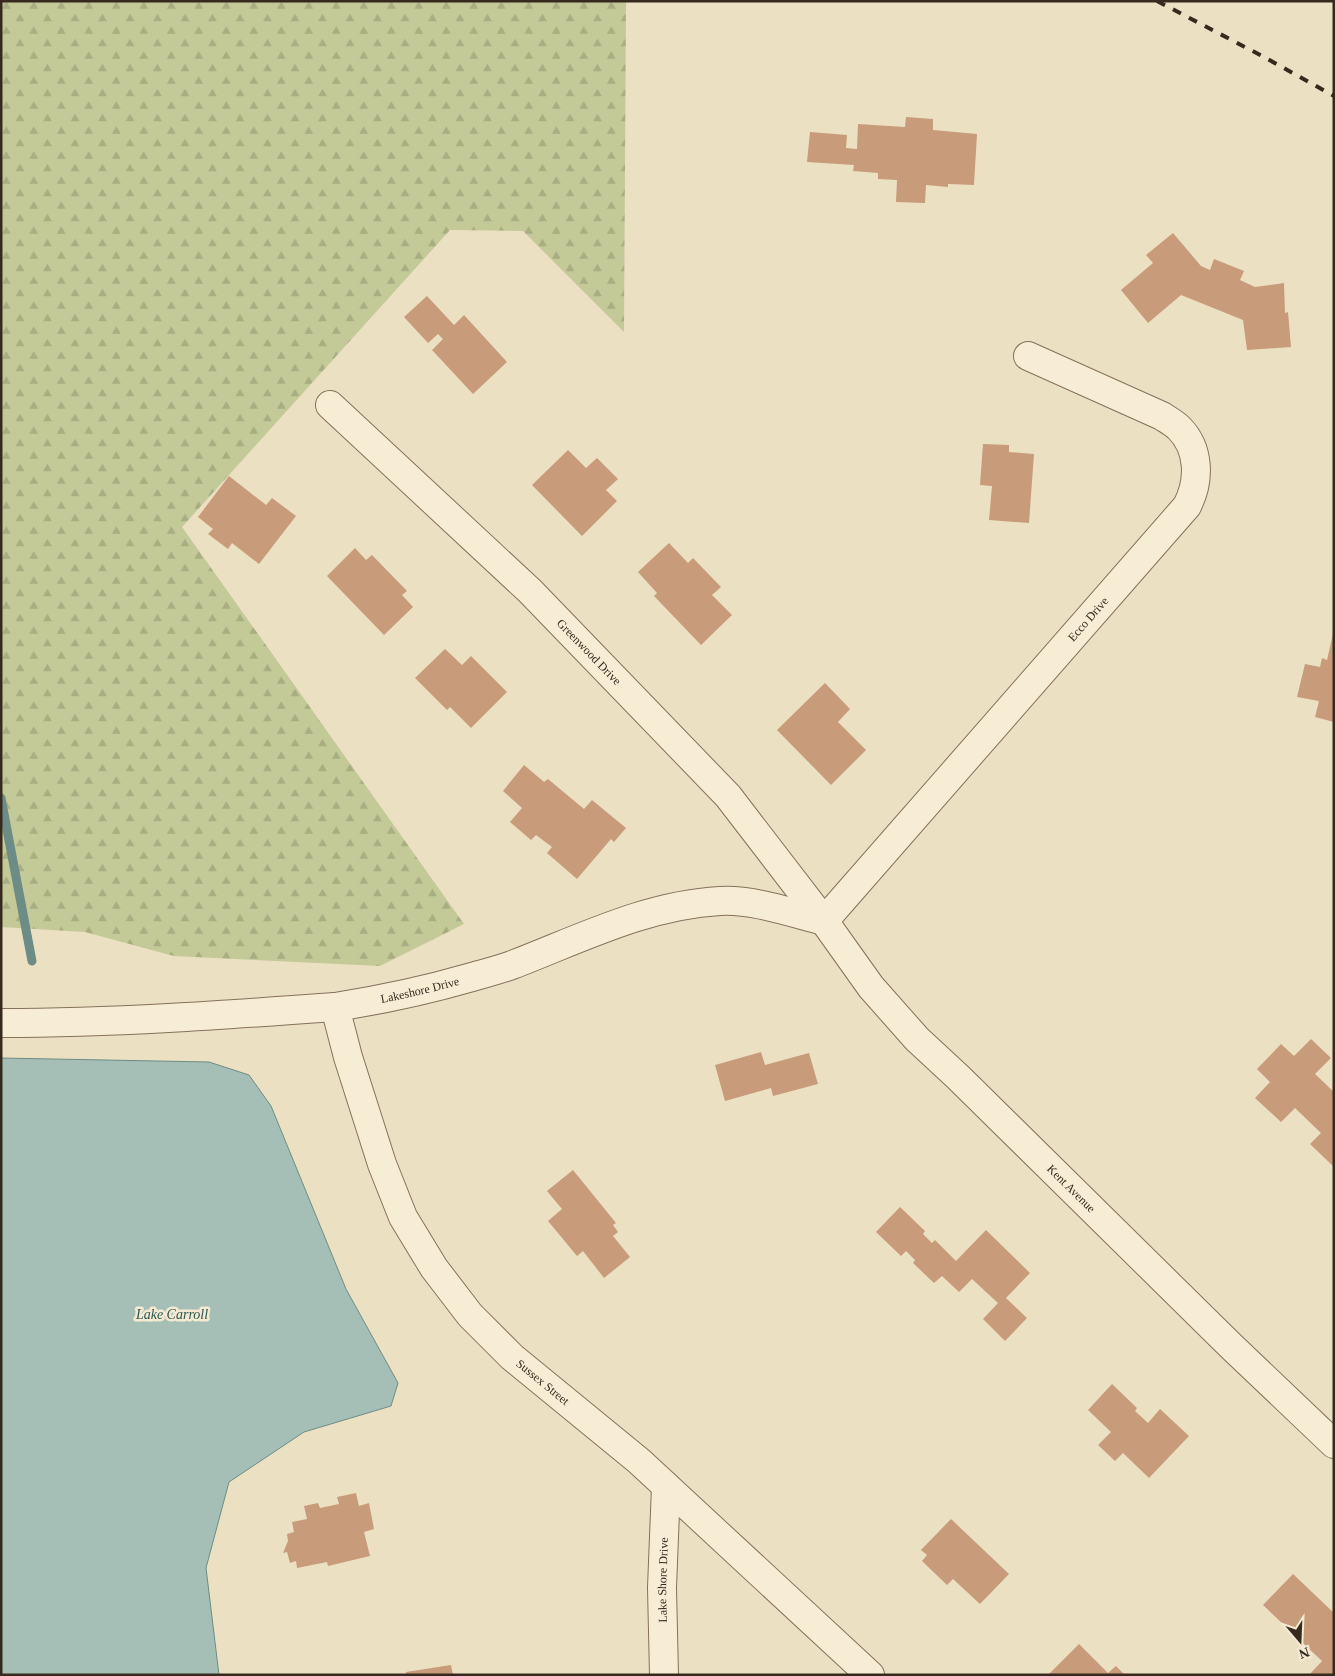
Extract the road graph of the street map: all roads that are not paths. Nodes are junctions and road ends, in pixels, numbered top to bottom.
1 (1028, 356) dead end
2 (330, 405) dead end
3 (824, 921) junction
4 (335, 1007) junction
5 (1, 1023) edge
6 (1334, 1444) edge
7 (666, 1486) junction
8 (664, 1675) edge
9 (870, 1675) edge

1 - 3 street, Ecco Drive
2 - 3 street, Greenwood Drive
3 - 4 street, Lakeshore Drive
3 - 6 street, Kent Avenue
4 - 5 street, Lakeshore Drive
4 - 7 street, Sussex Street
7 - 8 street, Lake Shore Drive
7 - 9 street, Sussex Street

